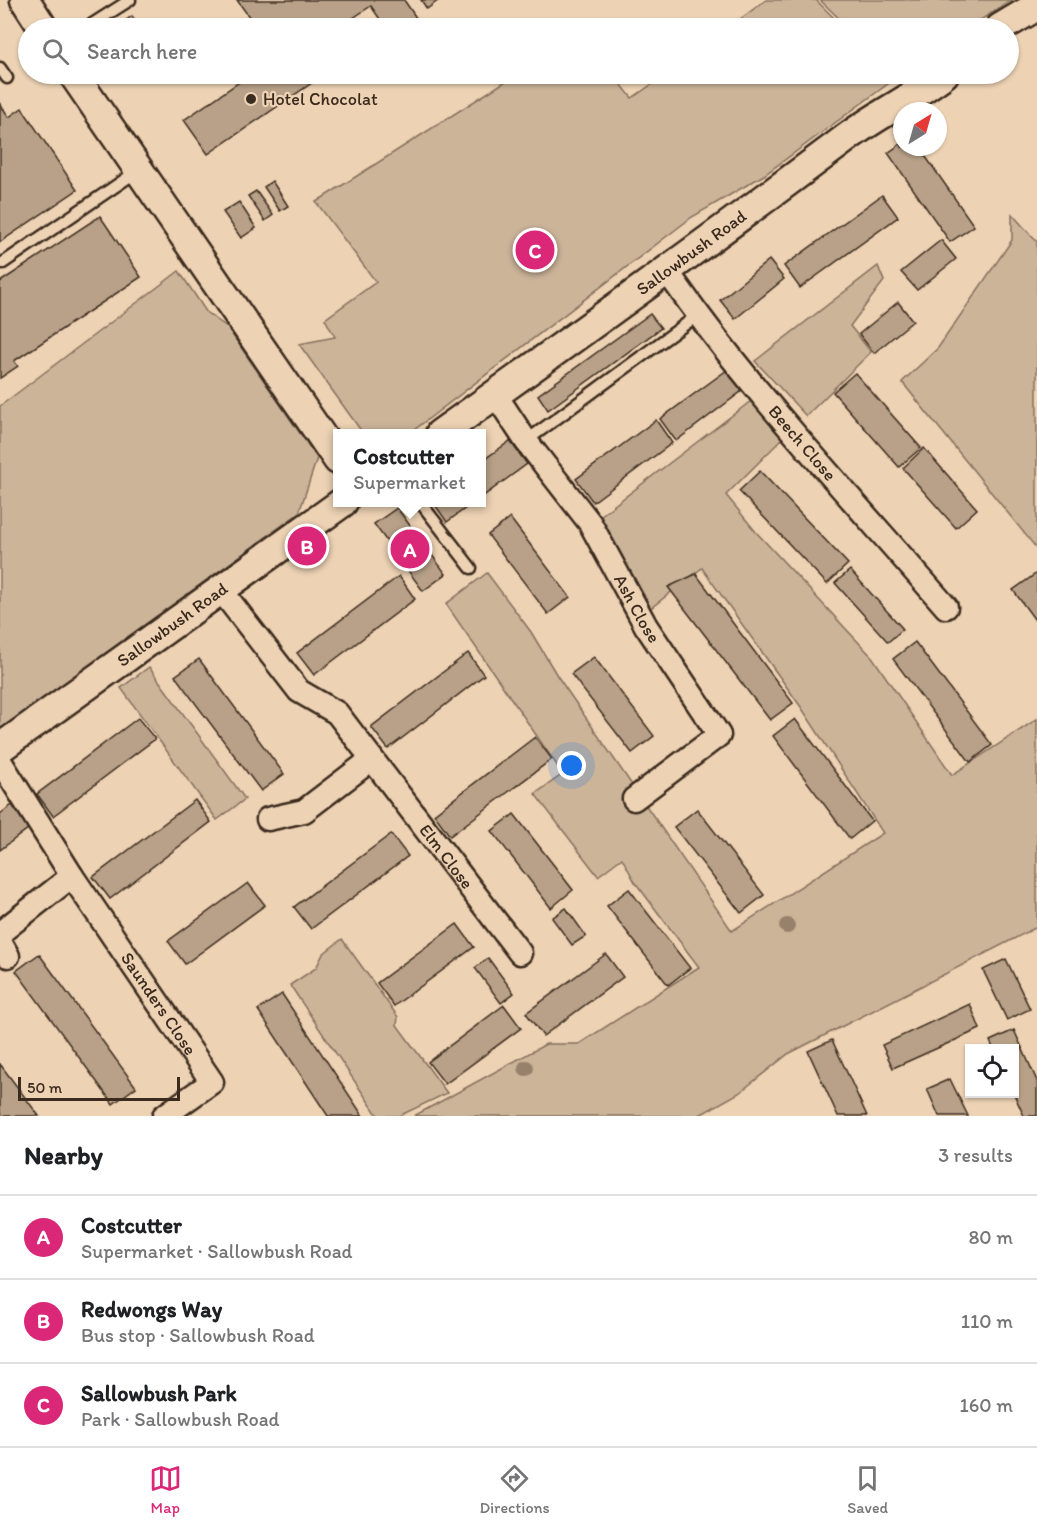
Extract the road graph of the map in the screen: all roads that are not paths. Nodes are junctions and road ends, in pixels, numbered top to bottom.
1 (25, 0) edge
2 (130, 0) edge
3 (1037, 6) edge
4 (37, 18) edge
5 (102, 18) edge
6 (1017, 18) edge
7 (0, 68) edge
8 (7, 78) dead end
9 (80, 84) edge
10 (932, 84) edge
11 (139, 170) junction
12 (3, 263) dead end
13 (667, 272) junction
14 (698, 315) junction
15 (495, 394) junction
16 (447, 429) edge
17 (526, 441) junction
18 (333, 453) edge
19 (336, 507) edge
20 (424, 507) edge
21 (471, 568) dead end
22 (221, 590) junction
23 (946, 607) dead end
24 (0, 747) edge
25 (372, 759) junction
26 (0, 761) edge
27 (634, 799) dead end
28 (268, 819) dead end
29 (72, 876) junction
30 (0, 933) edge
31 (520, 953) dead end
32 (164, 1116) edge

1 - 4 street
2 - 5 lane
3 - 6 street
7 - 8 lane
9 - 11 street
10 - 13 street, Sallowbush Road
11 - 12 lane
11 - 18 street
13 - 14 street, Beech Close
13 - 15 street, Sallowbush Road
14 - 17 lane
14 - 23 street, Beech Close
15 - 16 street, Sallowbush Road
15 - 17 street, Ash Close
17 - 27 street, Ash Close
19 - 22 street, Sallowbush Road
20 - 21 lane
22 - 24 street, Sallowbush Road
22 - 25 street, Elm Close
25 - 28 street
25 - 31 street, Elm Close
26 - 29 street, Saunders Close
29 - 30 street
29 - 32 street, Saunders Close

